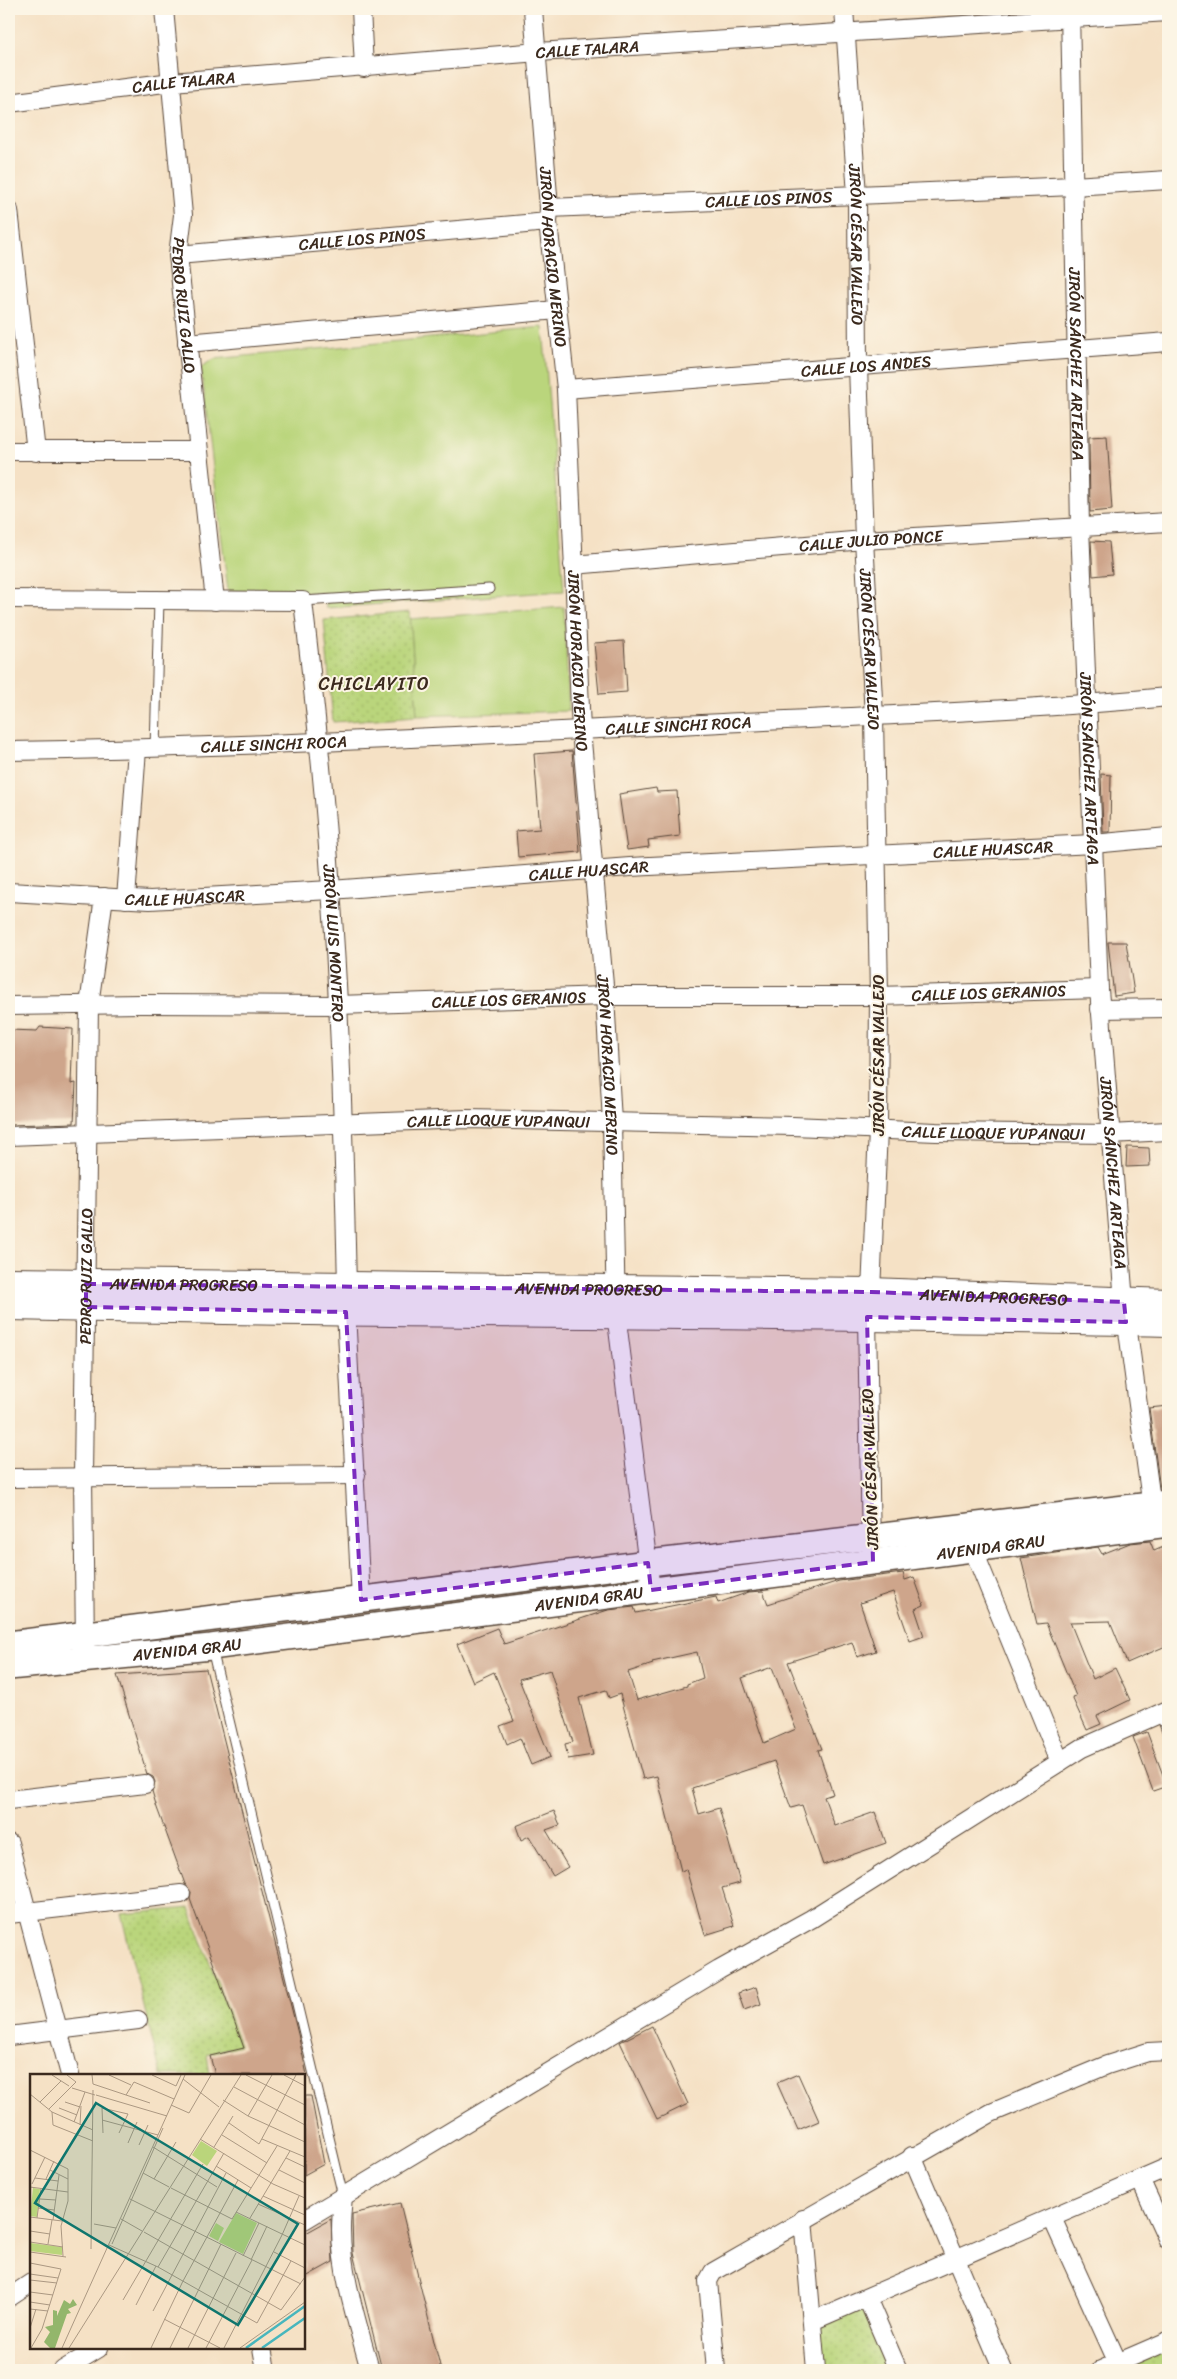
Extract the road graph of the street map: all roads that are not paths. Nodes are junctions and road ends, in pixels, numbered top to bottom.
1 (164, 9) edge
2 (361, 9) edge
3 (533, 9) edge
4 (844, 9) edge
5 (1168, 12) edge
6 (1070, 13) edge
7 (846, 31) junction
8 (538, 52) junction
9 (364, 68) junction
10 (172, 82) junction
11 (9, 103) edge
12 (1168, 180) edge
13 (1073, 186) junction
14 (858, 195) junction
15 (9, 210) edge
16 (548, 215) junction
17 (178, 255) junction
18 (557, 310) junction
19 (1168, 342) edge
20 (187, 344) junction
21 (1077, 349) junction
22 (858, 366) junction
23 (566, 389) junction
24 (9, 451) edge
25 (198, 451) junction
26 (36, 452) junction
27 (1168, 522) edge
28 (1080, 527) junction
29 (864, 540) junction
30 (573, 565) junction
31 (490, 589) dead end
32 (9, 599) edge
33 (160, 600) junction
34 (303, 601) junction
35 (215, 602) junction
36 (1168, 697) edge
37 (1088, 704) junction
38 (874, 716) junction
39 (581, 730) junction
40 (319, 742) junction
41 (137, 749) junction
42 (155, 749) junction
43 (9, 751) edge
44 (1168, 837) edge
45 (1093, 844) junction
46 (876, 854) junction
47 (594, 869) junction
48 (331, 890) junction
49 (9, 892) edge
50 (104, 896) junction
51 (126, 899) junction
52 (1098, 989) junction
53 (605, 996) junction
54 (879, 996) junction
55 (89, 1005) junction
56 (338, 1005) junction
57 (9, 1006) edge
58 (1168, 1008) edge
59 (1100, 1009) junction
60 (612, 1122) junction
61 (343, 1124) junction
62 (878, 1130) junction
63 (1168, 1131) edge
64 (1110, 1134) junction
65 (87, 1135) junction
66 (9, 1136) edge
67 (9, 1282) edge
68 (86, 1296) junction
69 (346, 1299) junction
70 (616, 1301) junction
71 (1168, 1303) edge
72 (869, 1305) junction
73 (9, 1306) edge
74 (1125, 1312) junction
75 (1168, 1322) edge
76 (356, 1475) junction
77 (83, 1476) junction
78 (9, 1478) edge
79 (1160, 1514) edge
80 (973, 1549) junction
81 (872, 1550) junction
82 (648, 1563) junction
83 (651, 1590) junction
84 (361, 1600) junction
85 (9, 1644) edge
86 (85, 1646) junction
87 (211, 1647) junction
88 (9, 1667) edge
89 (1164, 1712) edge
90 (1168, 1734) edge
91 (1060, 1762) junction
92 (145, 1784) dead end
93 (9, 1800) edge
94 (9, 1843) edge
95 (181, 1894) dead end
96 (28, 1912) junction
97 (9, 1914) edge
98 (138, 2020) dead end
99 (57, 2032) junction
100 (9, 2036) edge
101 (1168, 2051) edge
102 (70, 2074) edge
103 (912, 2156) junction
104 (1168, 2167) edge
105 (1140, 2179) junction
106 (343, 2196) junction
107 (1052, 2218) junction
108 (305, 2219) edge
109 (803, 2219) junction
110 (1168, 2240) edge
111 (956, 2259) junction
112 (30, 2284) edge
113 (9, 2296) edge
114 (867, 2298) junction
115 (812, 2321) junction
116 (1168, 2341) edge
117 (97, 2349) edge
118 (262, 2349) edge
119 (1118, 2363) junction
120 (63, 2370) edge
121 (266, 2370) edge
122 (370, 2370) edge
123 (716, 2370) edge
124 (816, 2370) edge
125 (898, 2370) edge
126 (1003, 2370) edge
127 (1100, 2370) edge

1 - 10 street, PEDRO RUIZ GALLO
2 - 9 street
3 - 8 street, JIRÓN HORACIO MERINO
4 - 7 street, JIRÓN CÉSAR VALLEJO
5 - 6 street, CALLE TALARA
6 - 7 street, CALLE TALARA
6 - 13 street, JIRÓN SÁNCHEZ ARTEAGA
7 - 8 street, CALLE TALARA
7 - 14 street, JIRÓN CÉSAR VALLEJO
8 - 9 street, CALLE TALARA
8 - 16 street, JIRÓN HORACIO MERINO
9 - 10 street, CALLE TALARA
10 - 11 street, CALLE TALARA
10 - 17 street, PEDRO RUIZ GALLO
12 - 13 street, CALLE LOS PINOS
13 - 14 street, CALLE LOS PINOS
13 - 21 street, JIRÓN SÁNCHEZ ARTEAGA
14 - 16 street, CALLE LOS PINOS
14 - 22 street, JIRÓN CÉSAR VALLEJO
15 - 26 street
16 - 17 street, CALLE LOS PINOS
16 - 18 street, JIRÓN HORACIO MERINO
17 - 20 street, PEDRO RUIZ GALLO
18 - 20 street
18 - 23 street, JIRÓN HORACIO MERINO
19 - 21 street, CALLE LOS ANDES
20 - 25 street, PEDRO RUIZ GALLO
21 - 22 street, CALLE LOS ANDES
21 - 28 street, JIRÓN SÁNCHEZ ARTEAGA
22 - 23 street, CALLE LOS ANDES
22 - 29 street, JIRÓN CÉSAR VALLEJO
23 - 30 street, JIRÓN HORACIO MERINO
24 - 26 street
25 - 26 street
25 - 35 street, PEDRO RUIZ GALLO
27 - 28 street, CALLE JULIO PONCE
28 - 29 street, CALLE JULIO PONCE
28 - 37 street, JIRÓN SÁNCHEZ ARTEAGA
29 - 30 street, CALLE JULIO PONCE
29 - 38 street, JIRÓN CÉSAR VALLEJO
30 - 39 street, JIRÓN HORACIO MERINO
31 - 34 lane
32 - 33 street
33 - 35 street
33 - 42 lane
34 - 35 street
34 - 40 street, JIRÓN LUIS MONTERO
36 - 37 street, CALLE SINCHI ROCA
37 - 38 street, CALLE SINCHI ROCA
37 - 45 street, JIRÓN SÁNCHEZ ARTEAGA
38 - 39 street, CALLE SINCHI ROCA
38 - 46 street, JIRÓN CÉSAR VALLEJO
39 - 40 street, CALLE SINCHI ROCA
39 - 47 street, JIRÓN HORACIO MERINO
40 - 42 street, CALLE SINCHI ROCA
40 - 48 street, JIRÓN LUIS MONTERO
41 - 42 street, CALLE SINCHI ROCA
41 - 43 street, CALLE SINCHI ROCA
41 - 51 street
44 - 45 street, CALLE HUASCAR
45 - 46 street, CALLE HUASCAR
45 - 52 street, JIRÓN SÁNCHEZ ARTEAGA
46 - 47 street, CALLE HUASCAR
46 - 54 street, JIRÓN CÉSAR VALLEJO
47 - 48 street, CALLE HUASCAR
47 - 53 street, JIRÓN HORACIO MERINO
48 - 51 street, CALLE HUASCAR
48 - 56 street, JIRÓN LUIS MONTERO
49 - 50 street, CALLE HUASCAR
50 - 51 street, CALLE HUASCAR
50 - 55 street, PEDRO RUIZ GALLO
52 - 54 street, CALLE LOS GERANIOS
52 - 59 street, JIRÓN SÁNCHEZ ARTEAGA
53 - 54 street, CALLE LOS GERANIOS
53 - 56 street, CALLE LOS GERANIOS
53 - 60 street, JIRÓN HORACIO MERINO
54 - 62 street, JIRÓN CÉSAR VALLEJO
55 - 56 street, CALLE LOS GERANIOS
55 - 57 street, CALLE LOS GERANIOS
55 - 65 street, PEDRO RUIZ GALLO
56 - 61 street, JIRÓN LUIS MONTERO
58 - 59 street
59 - 64 street, JIRÓN SÁNCHEZ ARTEAGA
60 - 61 street, CALLE LLOQUE YUPANQUI
60 - 62 street, CALLE LLOQUE YUPANQUI
60 - 70 street, JIRÓN HORACIO MERINO
61 - 65 street, CALLE LLOQUE YUPANQUI
61 - 69 street, JIRÓN LUIS MONTERO
62 - 64 street, CALLE LLOQUE YUPANQUI
62 - 72 street, JIRÓN CÉSAR VALLEJO
63 - 64 street, CALLE LLOQUE YUPANQUI
64 - 74 street, JIRÓN SÁNCHEZ ARTEAGA
65 - 66 street, CALLE LLOQUE YUPANQUI
65 - 68 street, PEDRO RUIZ GALLO
67 - 68 main road, AVENIDA PROGRESO
68 - 69 main road, AVENIDA PROGRESO
68 - 73 main road, AVENIDA PROGRESO
68 - 77 street, PEDRO RUIZ GALLO
69 - 70 main road, AVENIDA PROGRESO
69 - 76 street, JIRÓN LUIS MONTERO
70 - 72 main road, AVENIDA PROGRESO
70 - 82 street, JIRÓN HORACIO MERINO
71 - 74 main road, AVENIDA PROGRESO
72 - 74 main road, AVENIDA PROGRESO
72 - 81 street, JIRÓN CÉSAR VALLEJO
74 - 75 main road, AVENIDA PROGRESO
74 - 79 street, JIRÓN SÁNCHEZ ARTEAGA
76 - 77 street
76 - 84 street, JIRÓN LUIS MONTERO
77 - 78 street
77 - 86 street, PEDRO RUIZ GALLO
79 - 80 street, AVENIDA GRAU
79 - 81 street, AVENIDA GRAU
80 - 81 street, AVENIDA GRAU
80 - 91 street
81 - 82 street, AVENIDA GRAU
81 - 83 street, AVENIDA GRAU
82 - 83 street, JIRÓN HORACIO MERINO
82 - 84 street, AVENIDA GRAU
83 - 87 street, AVENIDA GRAU
84 - 86 street, AVENIDA GRAU
85 - 86 street, AVENIDA GRAU
86 - 87 street, AVENIDA GRAU
86 - 88 street, AVENIDA GRAU
87 - 106 lane
89 - 90 lane
89 - 91 street
91 - 106 street
92 - 93 street
94 - 96 street
95 - 96 street
96 - 97 street
96 - 99 street
98 - 99 street
99 - 100 street
99 - 102 street
101 - 103 street
103 - 109 street
103 - 111 street
104 - 105 street
105 - 107 street
105 - 110 street
106 - 108 street
106 - 122 street
107 - 111 street
107 - 119 street
109 - 115 street
109 - 123 street
111 - 114 street
111 - 126 street
112 - 113 street
114 - 115 street
114 - 125 street
115 - 124 street
116 - 119 street
117 - 120 street
118 - 121 street
119 - 127 street

